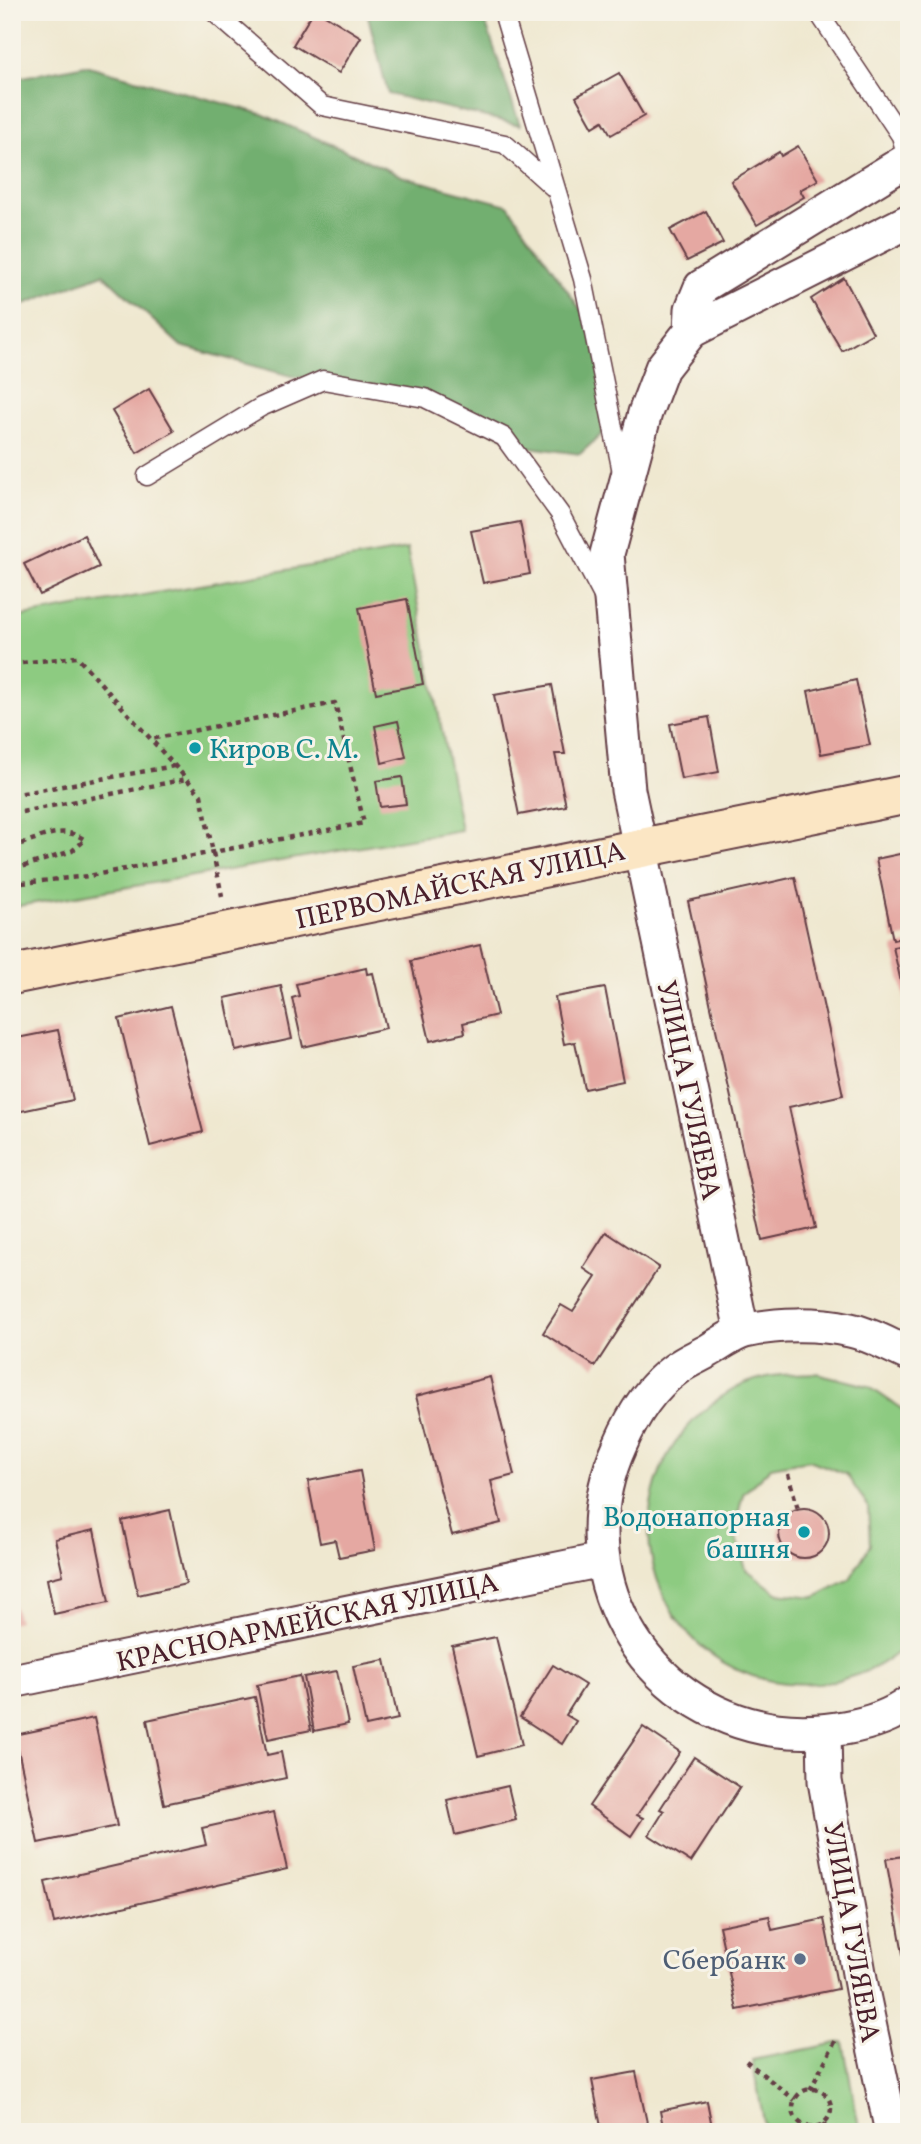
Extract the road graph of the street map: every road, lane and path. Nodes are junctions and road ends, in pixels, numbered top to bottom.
1 (214, 12) edge
2 (503, 12) edge
3 (818, 12) edge
4 (909, 160) edge
5 (554, 188) junction
6 (909, 221) edge
7 (691, 331) junction
8 (147, 476) dead end
9 (626, 489) junction
10 (613, 614) junction
11 (12, 664) edge
12 (151, 739) junction
13 (175, 766) junction
14 (187, 779) junction
15 (909, 794) edge
16 (12, 795) edge
17 (12, 814) edge
18 (12, 840) edge
19 (639, 848) junction
20 (213, 852) junction
21 (12, 870) edge
22 (12, 884) edge
23 (228, 931) junction
24 (12, 975) edge
25 (742, 1331) junction
26 (909, 1354) edge
27 (788, 1474) dead end
28 (798, 1509) dead end
29 (601, 1560) junction
30 (12, 1681) edge
31 (909, 1703) edge
32 (824, 1731) junction
33 (746, 2061) dead end
34 (796, 2100) junction
35 (822, 2124) junction
36 (804, 2126) junction
37 (800, 2132) edge
38 (832, 2132) edge
39 (892, 2132) edge

1 - 5 lane
2 - 5 lane
3 - 4 lane
4 - 7 street
5 - 9 lane
6 - 7 street
7 - 9 street, УЛИЦА ГУЛЯЕВА
8 - 10 lane
9 - 10 street, УЛИЦА ГУЛЯЕВА
10 - 19 street, УЛИЦА ГУЛЯЕВА
11 - 12 path
12 - 13 path
12 - 20 path
13 - 14 path
13 - 16 path
14 - 17 path
14 - 20 path
15 - 19 main road, ПЕРВОМАЙСКАЯ УЛИЦА
18 - 21 path
19 - 23 main road, ПЕРВОМАЙСКАЯ УЛИЦА
19 - 25 street, УЛИЦА ГУЛЯЕВА
20 - 22 path
20 - 23 path
23 - 24 main road, ПЕРВОМАЙСКАЯ УЛИЦА
25 - 26 street
25 - 29 street
27 - 28 path
29 - 30 street, КРАСНОАРМЕЙСКАЯ УЛИЦА
29 - 32 street
31 - 32 street
32 - 39 street, УЛИЦА ГУЛЯЕВА
33 - 34 path
34 - 35 path
34 - 36 path
35 - 36 path
35 - 38 path
36 - 37 path

